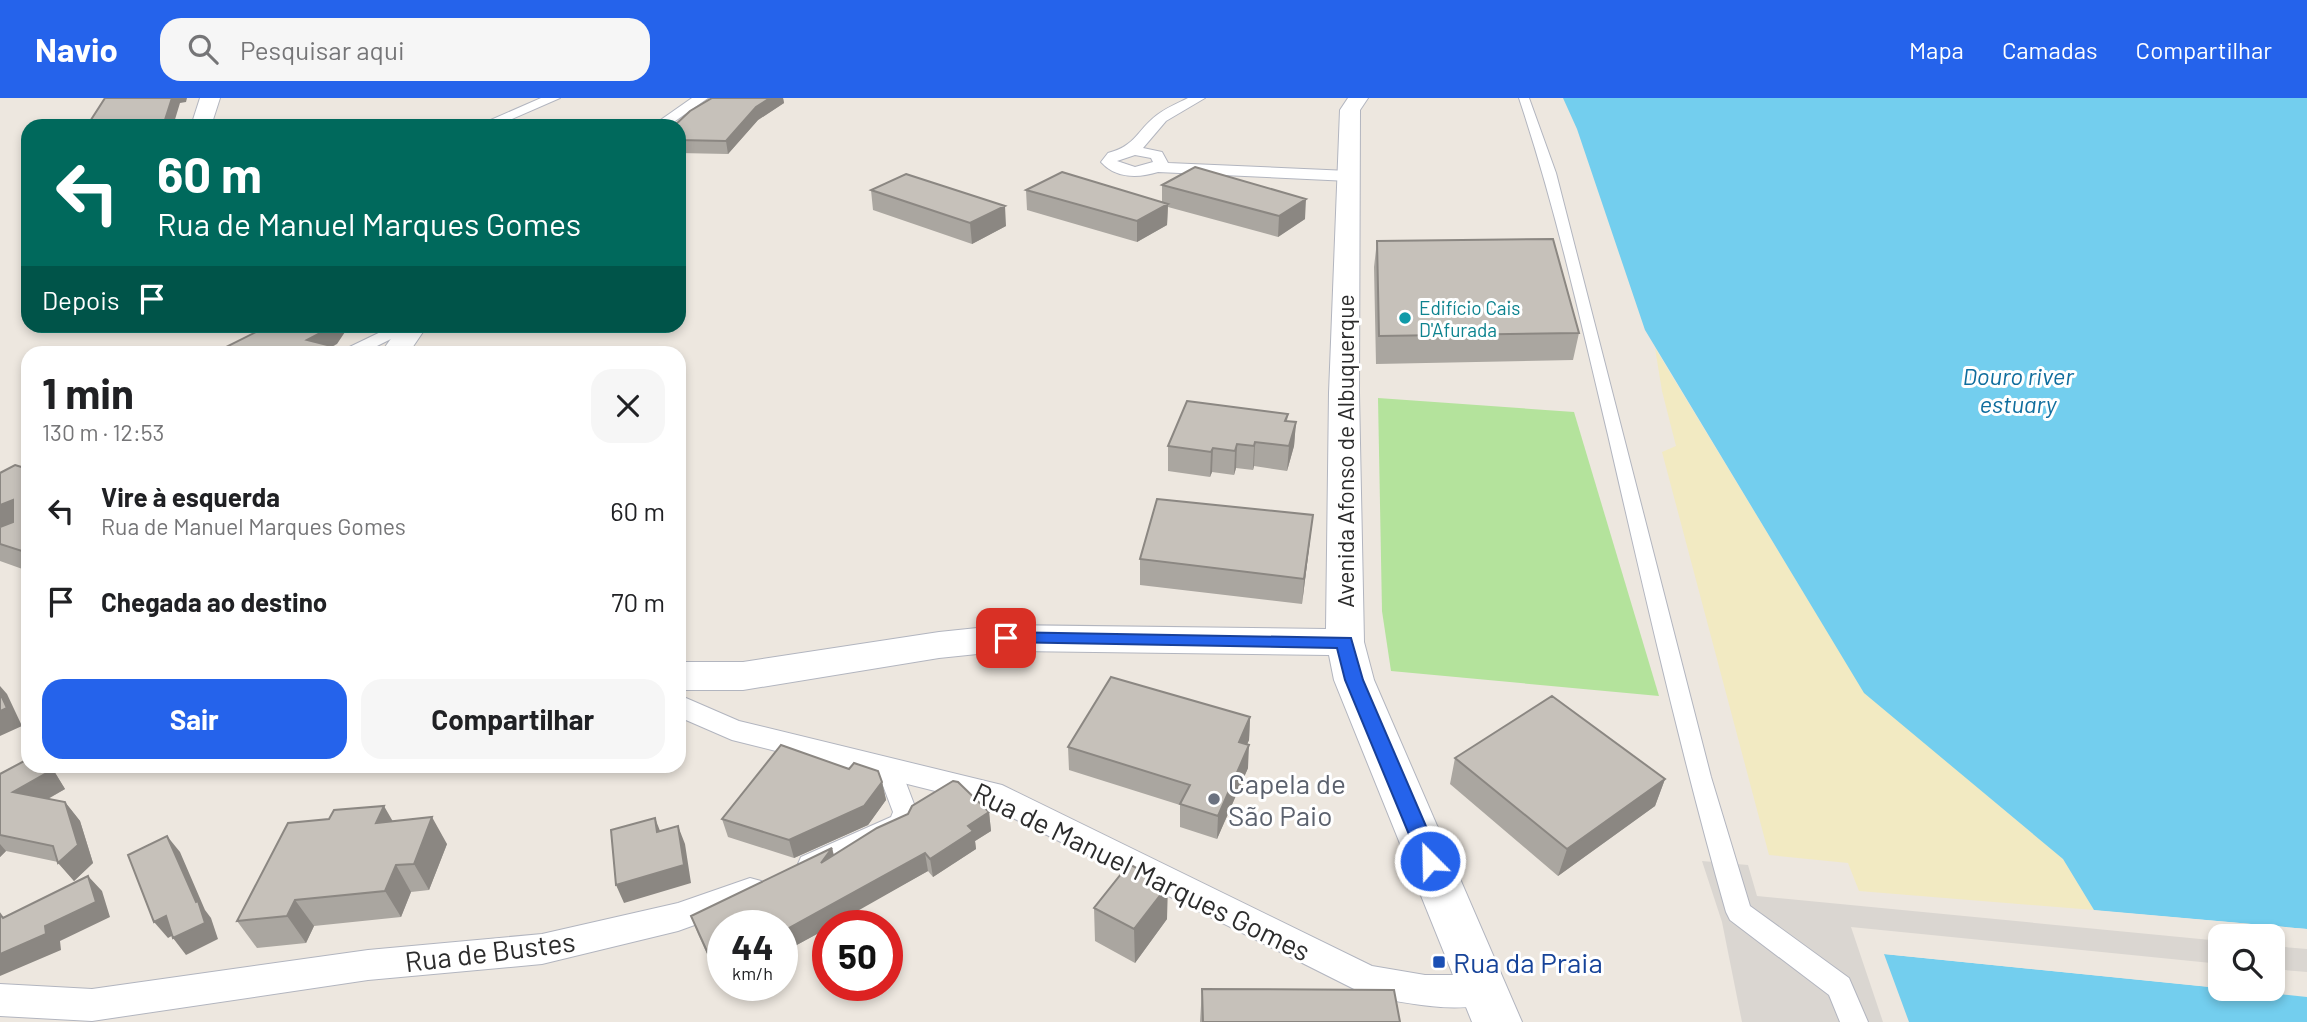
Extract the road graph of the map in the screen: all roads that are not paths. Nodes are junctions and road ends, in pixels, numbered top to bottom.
1 (210, 98) edge
2 (553, 98) edge
3 (701, 98) edge
4 (1198, 98) edge
5 (1358, 98) edge
6 (1524, 98) edge
7 (203, 119) edge
8 (501, 119) edge
9 (670, 119) edge
10 (1153, 155) junction
11 (1349, 172) junction
12 (394, 333) edge
13 (363, 346) edge
14 (1345, 642) junction
15 (686, 676) edge
16 (686, 708) edge
17 (888, 767) junction
18 (792, 873) edge
19 (761, 887) edge
20 (0, 1000) edge
21 (1491, 1006) edge
22 (1854, 1022) edge

1 - 7 main road
2 - 8 street
3 - 9 street
4 - 10 street
5 - 11 main road, Avenida Afonso de Albuquerque
6 - 22 street
10 - 10 street
10 - 11 street
11 - 14 main road, Avenida Afonso de Albuquerque
12 - 13 street
14 - 15 main road
14 - 21 main road, Avenida Afonso de Albuquerque
16 - 17 street, Rua de Manuel Marques Gomes
17 - 18 street
17 - 21 street, Rua de Manuel Marques Gomes
19 - 20 street, Rua de Bustes

